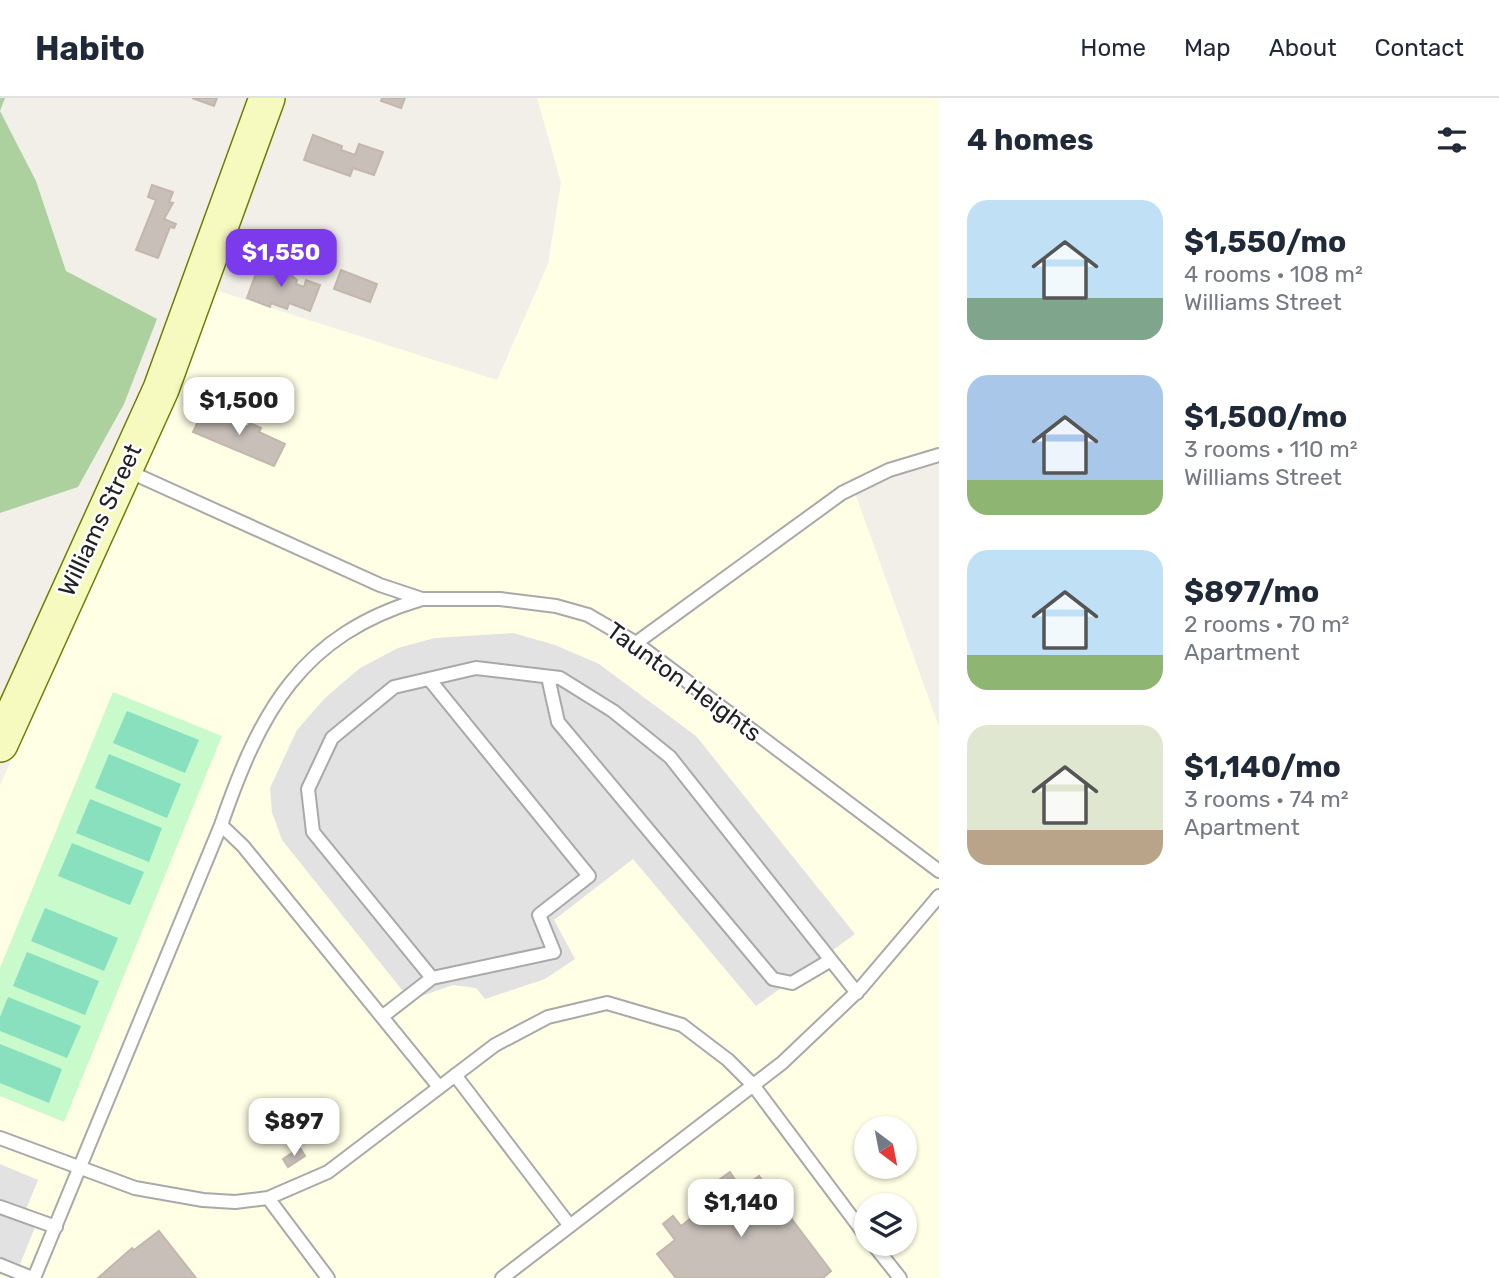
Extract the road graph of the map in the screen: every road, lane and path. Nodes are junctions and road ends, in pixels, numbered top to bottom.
1 (267, 98) edge
2 (939, 455) edge
3 (123, 469) junction
4 (422, 599) junction
5 (636, 643) junction
6 (548, 677) junction
7 (429, 679) junction
8 (0, 744) edge
9 (221, 825) junction
10 (939, 871) edge
11 (939, 896) edge
12 (831, 960) junction
13 (432, 978) junction
14 (857, 993) junction
15 (383, 1016) junction
16 (455, 1075) junction
17 (753, 1085) junction
18 (439, 1087) junction
19 (0, 1138) edge
20 (80, 1167) junction
21 (268, 1198) junction
22 (0, 1207) edge
23 (854, 1220) edge
24 (570, 1226) junction
25 (56, 1227) junction
26 (883, 1256) edge
27 (0, 1265) edge
28 (33, 1278) edge
29 (328, 1278) edge
30 (502, 1278) edge
31 (900, 1278) edge

1 - 3 street, Williams Street
2 - 5 lane
3 - 4 lane, Taunton Heights
3 - 8 street, Williams Street
4 - 5 lane, Taunton Heights
4 - 9 lane
5 - 10 lane, Taunton Heights
6 - 7 lane
6 - 12 lane
6 - 12 lane
7 - 13 lane
7 - 13 lane
9 - 15 lane
9 - 20 lane
11 - 14 lane
12 - 14 lane
13 - 15 lane
14 - 17 lane
15 - 18 lane
16 - 17 lane
16 - 18 lane
16 - 24 lane
17 - 23 lane
17 - 24 lane
18 - 21 lane
19 - 20 lane
20 - 21 lane
20 - 25 lane
21 - 29 lane
22 - 25 lane
24 - 30 lane
25 - 28 lane
26 - 31 lane
27 - 28 lane

